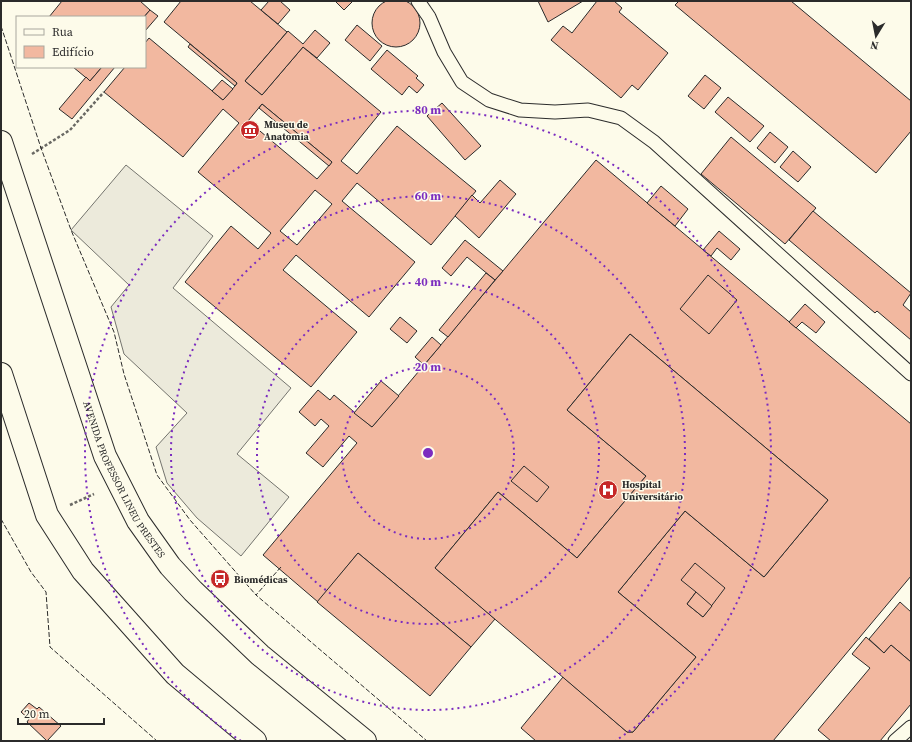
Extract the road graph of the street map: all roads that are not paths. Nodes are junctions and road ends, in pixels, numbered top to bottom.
1 (418, 1) edge
2 (1, 142) edge
3 (1, 374) edge
4 (911, 374) edge
5 (911, 727) edge
6 (255, 741) edge
7 (365, 741) edge
8 (895, 741) edge

1 - 4 lane
2 - 7 street, AVENIDA PROFESSOR LINEU PRESTES
3 - 6 street
5 - 8 lane

